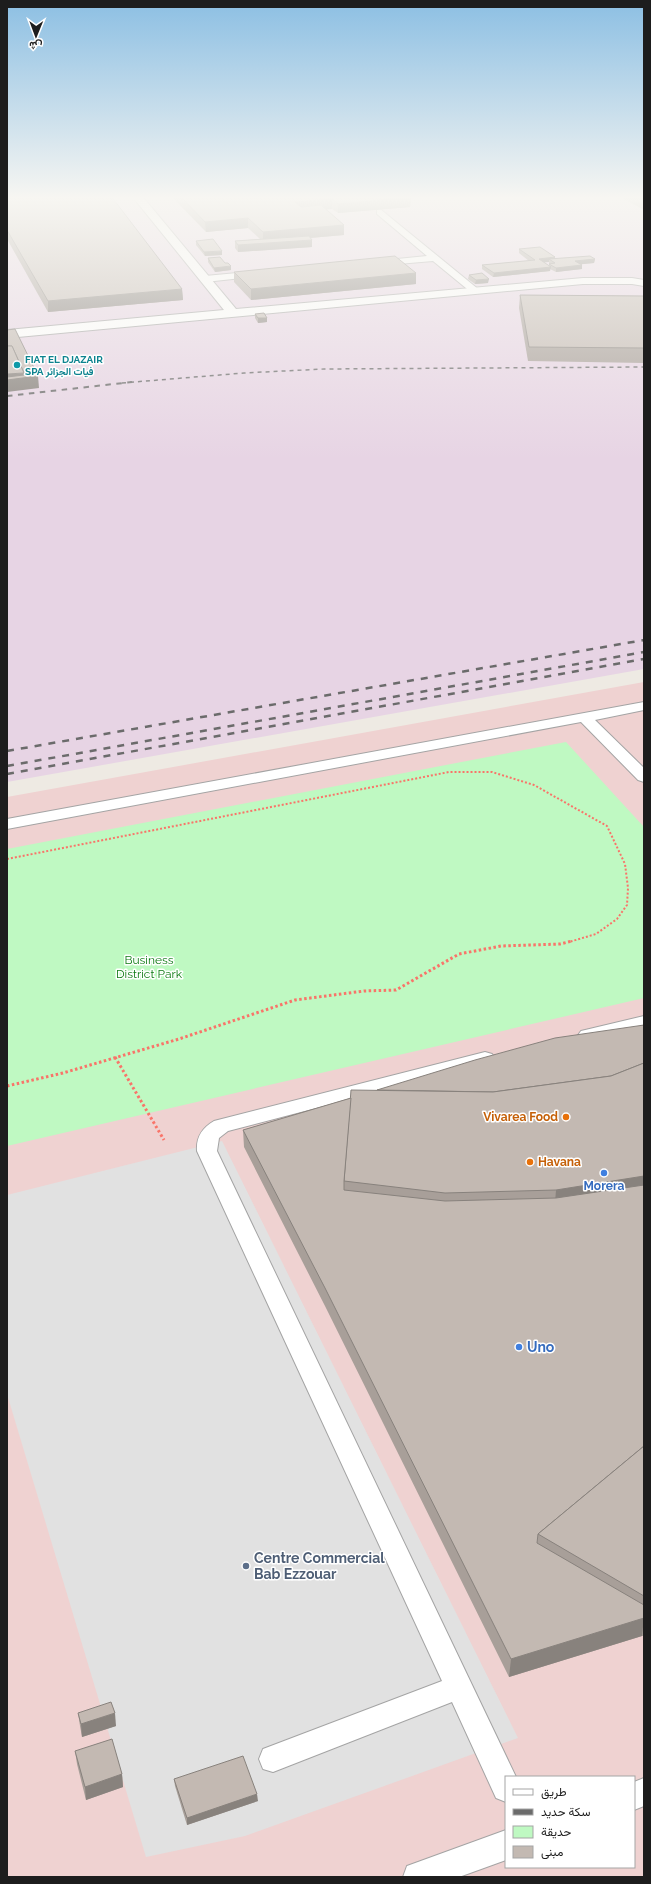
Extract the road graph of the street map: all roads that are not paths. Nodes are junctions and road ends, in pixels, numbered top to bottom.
1 (209, 284) edge
2 (466, 284) edge
3 (551, 284) edge
4 (475, 291) junction
5 (233, 314) junction
6 (7, 334) edge
7 (644, 706) edge
8 (584, 717) junction
9 (644, 777) edge
10 (7, 824) edge
11 (644, 1022) edge
12 (567, 1040) edge
13 (506, 1054) edge
14 (458, 1687) junction
15 (273, 1759) dead end
16 (505, 1786) edge
17 (505, 1845) edge
18 (418, 1877) edge

1 - 5 street
2 - 4 lane
3 - 4 street
4 - 5 street
5 - 6 street
7 - 8 lane
8 - 9 lane
8 - 10 lane
11 - 12 lane
13 - 14 lane
14 - 15 lane
14 - 16 lane
17 - 18 lane

